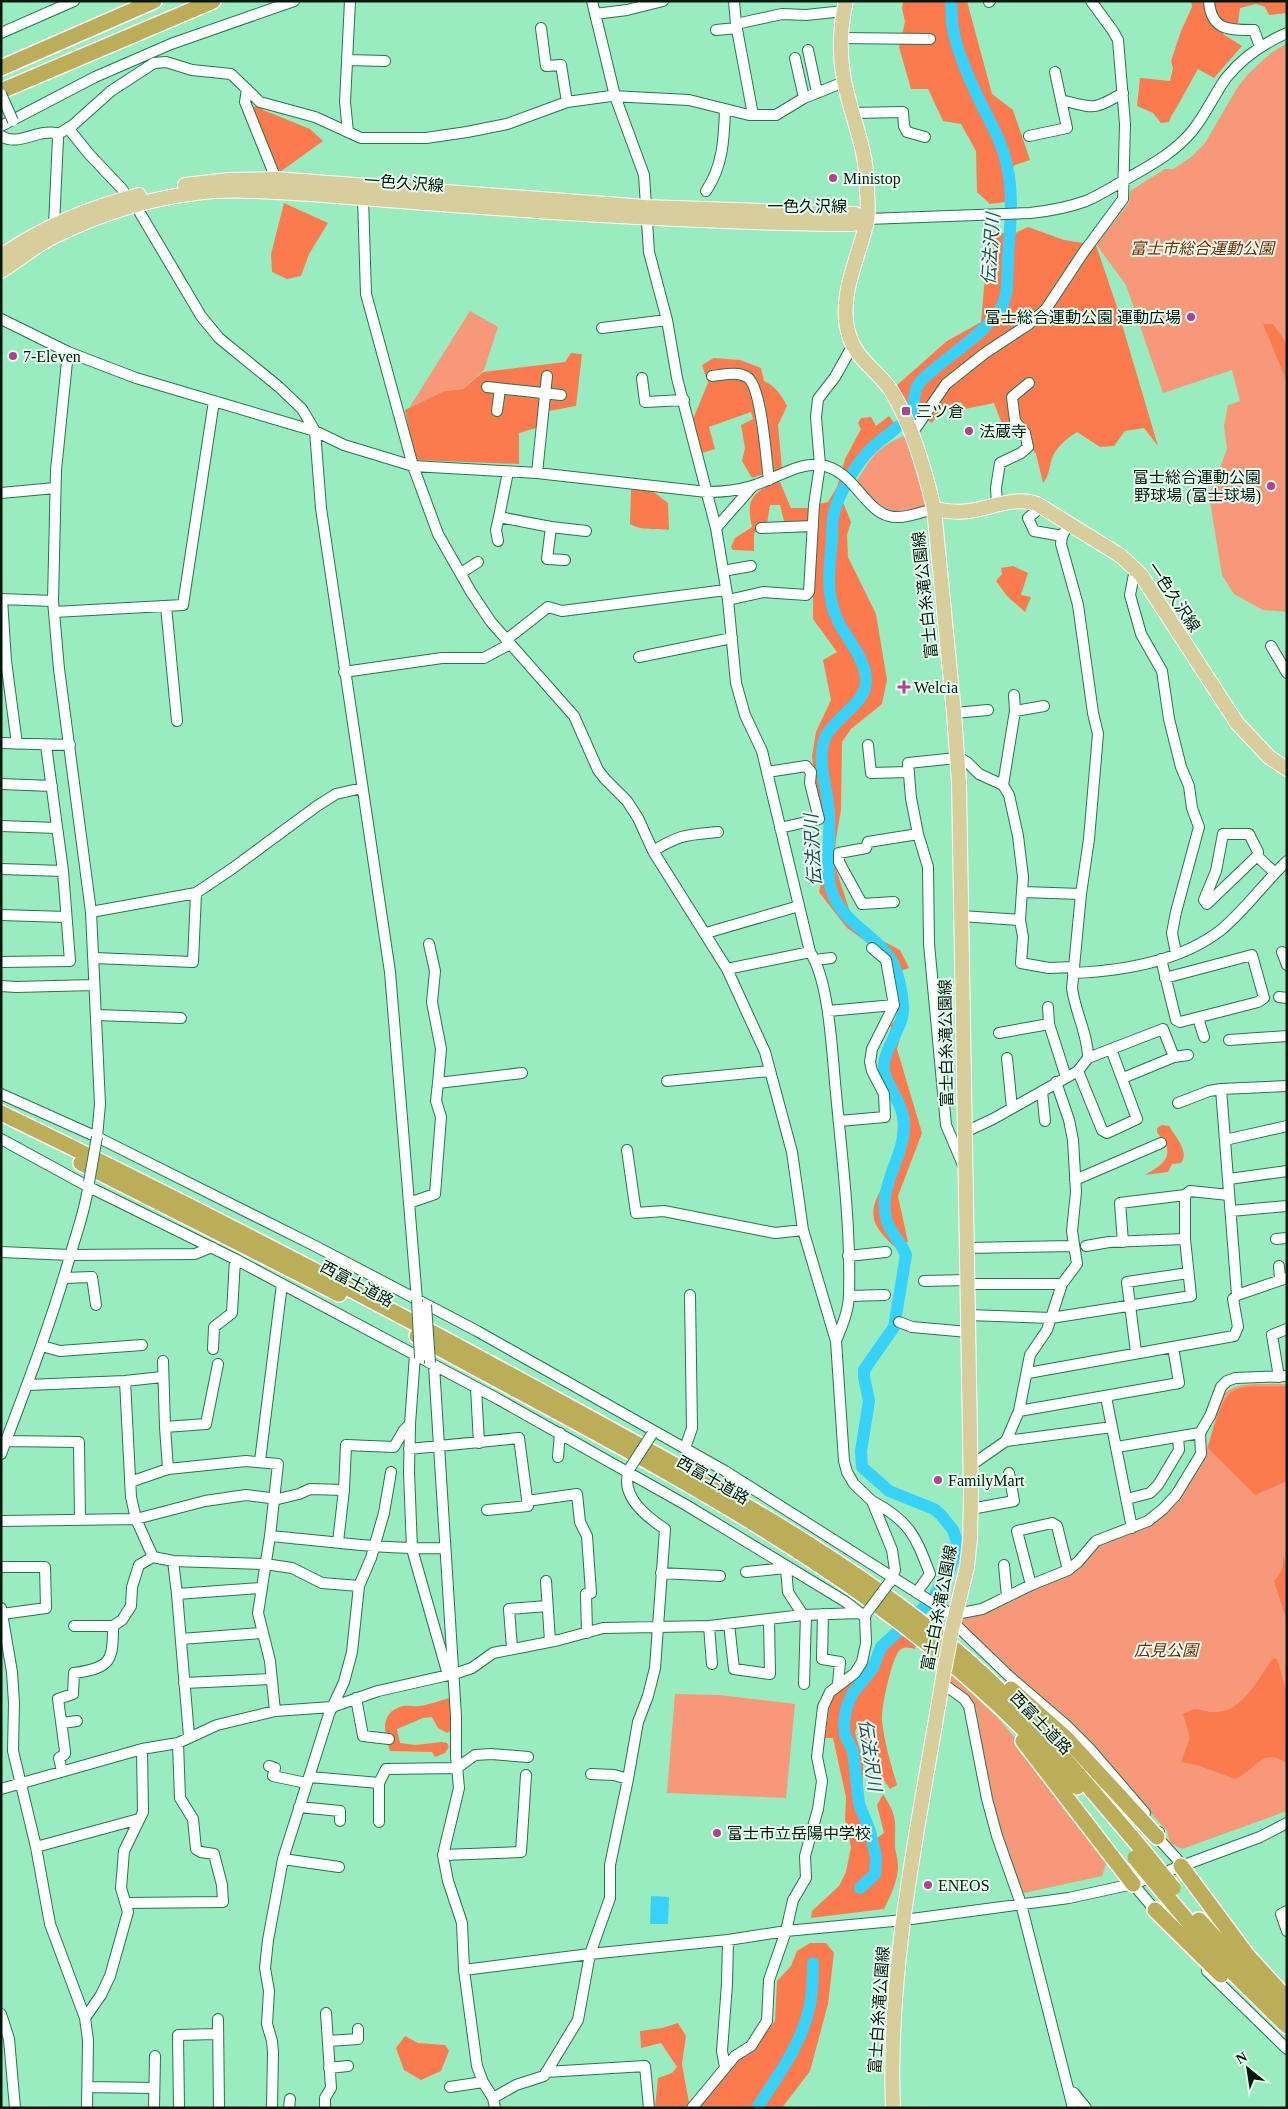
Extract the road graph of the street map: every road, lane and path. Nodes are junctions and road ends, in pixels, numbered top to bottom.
1 (74, 1) edge
2 (154, 1) edge
3 (213, 1) edge
4 (294, 1) edge
5 (350, 1) edge
6 (592, 1) edge
7 (663, 1) edge
8 (734, 1) edge
9 (1091, 1) edge
10 (1208, 1) edge
11 (845, 6) edge
12 (595, 14) junction
13 (736, 26) junction
14 (541, 28) dead end
15 (716, 30) dead end
16 (1, 33) edge
17 (1287, 33) edge
18 (841, 38) junction
19 (930, 39) dead end
20 (1260, 47) junction
21 (808, 50) dead end
22 (795, 58) dead end
23 (347, 60) junction
24 (385, 62) dead end
25 (1, 68) edge
26 (1055, 72) dead end
27 (844, 82) junction
28 (247, 89) junction
29 (817, 92) junction
30 (1123, 93) junction
31 (1, 94) edge
32 (615, 96) junction
33 (804, 98) junction
34 (1061, 100) junction
35 (567, 102) junction
36 (725, 110) junction
37 (853, 113) junction
38 (753, 115) junction
39 (13, 120) junction
40 (1, 126) edge
41 (68, 128) junction
42 (348, 132) junction
43 (57, 135) junction
44 (1, 136) edge
45 (924, 136) dead end
46 (1029, 136) dead end
47 (276, 179) junction
48 (1124, 181) junction
49 (123, 190) dead end
50 (706, 191) dead end
51 (363, 198) junction
52 (140, 213) dead end
53 (646, 213) junction
54 (867, 219) junction
55 (54, 225) junction
56 (1, 256) edge
57 (1, 272) edge
58 (1, 319) edge
59 (667, 320) junction
60 (602, 328) dead end
61 (854, 348) junction
62 (68, 352) junction
63 (547, 376) dead end
64 (712, 376) dead end
65 (642, 378) dead end
66 (1029, 382) dead end
67 (487, 387) dead end
68 (500, 389) junction
69 (545, 394) junction
70 (560, 395) dead end
71 (684, 400) junction
72 (214, 401) junction
73 (497, 411) dead end
74 (906, 424) junction
75 (315, 431) junction
76 (820, 465) junction
77 (413, 466) junction
78 (508, 472) junction
79 (537, 474) junction
80 (769, 480) junction
81 (753, 486) junction
82 (55, 488) junction
83 (707, 492) junction
84 (1, 493) edge
85 (997, 505) junction
86 (1041, 507) junction
87 (934, 509) junction
88 (499, 517) junction
89 (813, 526) junction
90 (551, 527) junction
91 (716, 528) junction
92 (761, 528) dead end
93 (1065, 530) junction
94 (586, 531) dead end
95 (498, 541) dead end
96 (565, 560) dead end
97 (478, 562) dead end
98 (751, 566) dead end
99 (1135, 569) junction
100 (723, 571) junction
101 (461, 573) junction
102 (727, 595) junction
103 (2, 599) edge
104 (53, 601) junction
105 (166, 606) junction
106 (54, 612) junction
107 (2, 618) edge
108 (732, 638) junction
109 (508, 642) junction
110 (1271, 646) dead end
111 (639, 657) dead end
112 (4, 661) edge
113 (1286, 670) edge
114 (344, 672) junction
115 (1014, 695) dead end
116 (6, 701) edge
117 (1044, 706) dead end
118 (988, 710) dead end
119 (1015, 711) junction
120 (954, 713) junction
121 (177, 722) dead end
122 (1, 743) edge
123 (17, 744) junction
124 (868, 744) dead end
125 (46, 745) junction
126 (70, 745) junction
127 (957, 757) junction
128 (1287, 769) edge
129 (767, 772) junction
130 (908, 772) junction
131 (1, 784) edge
132 (1003, 785) junction
133 (52, 786) junction
134 (362, 788) junction
135 (1, 826) edge
136 (57, 828) junction
137 (780, 828) junction
138 (718, 832) dead end
139 (918, 834) junction
140 (653, 851) junction
141 (1257, 856) junction
142 (1287, 861) edge
143 (1, 869) edge
144 (62, 871) junction
145 (1275, 873) junction
146 (1023, 892) junction
147 (196, 893) junction
148 (1080, 894) junction
149 (894, 902) dead end
150 (799, 906) junction
151 (91, 912) junction
152 (1, 915) edge
153 (961, 916) junction
154 (66, 917) junction
155 (1020, 920) junction
156 (706, 933) junction
157 (429, 944) dead end
158 (872, 948) dead end
159 (1282, 952) dead end
160 (1176, 953) junction
161 (813, 956) junction
162 (94, 958) junction
163 (831, 958) dead end
164 (1160, 959) junction
165 (1, 962) edge
166 (1287, 965) edge
167 (727, 969) junction
168 (1073, 970) junction
169 (1165, 978) junction
170 (94, 984) junction
171 (1, 986) edge
172 (894, 1004) junction
173 (1048, 1007) dead end
174 (828, 1011) junction
175 (96, 1014) junction
176 (182, 1018) dead end
177 (1198, 1018) junction
178 (1049, 1024) junction
179 (999, 1033) dead end
180 (1287, 1036) edge
181 (1204, 1037) dead end
182 (1229, 1040) dead end
183 (1111, 1048) junction
184 (1188, 1054) dead end
185 (1174, 1057) junction
186 (1007, 1058) dead end
187 (1088, 1058) junction
188 (770, 1071) junction
189 (1078, 1071) junction
190 (522, 1073) dead end
191 (1066, 1077) junction
192 (1124, 1078) junction
193 (667, 1081) dead end
194 (1056, 1082) junction
195 (438, 1083) junction
196 (1287, 1086) edge
197 (1221, 1089) junction
198 (1042, 1091) junction
199 (1, 1094) edge
200 (1178, 1102) dead end
201 (1012, 1108) junction
202 (1, 1113) edge
203 (839, 1121) junction
204 (1045, 1121) dead end
205 (1, 1124) edge
206 (1287, 1126) edge
207 (965, 1132) junction
208 (96, 1137) junction
209 (1, 1139) edge
210 (1225, 1140) junction
211 (1161, 1143) dead end
212 (627, 1150) dead end
213 (965, 1170) junction
214 (1287, 1171) edge
215 (1075, 1180) junction
216 (1229, 1180) junction
217 (89, 1185) junction
218 (1185, 1195) junction
219 (1229, 1195) junction
220 (409, 1203) junction
221 (1287, 1206) edge
222 (1231, 1211) junction
223 (803, 1230) junction
224 (1287, 1238) edge
225 (1185, 1239) junction
226 (1276, 1239) dead end
227 (1123, 1242) junction
228 (1074, 1246) junction
229 (1086, 1246) dead end
230 (212, 1248) junction
231 (967, 1248) junction
232 (1, 1252) edge
233 (886, 1252) dead end
234 (70, 1255) junction
235 (848, 1256) junction
236 (235, 1259) junction
237 (1279, 1266) dead end
238 (1188, 1273) junction
239 (64, 1278) junction
240 (1283, 1279) edge
241 (924, 1281) dead end
242 (967, 1282) junction
243 (282, 1284) junction
244 (1062, 1284) junction
245 (1237, 1294) junction
246 (690, 1295) dead end
247 (885, 1295) dead end
248 (849, 1296) junction
249 (421, 1302) junction
250 (96, 1305) dead end
251 (1129, 1305) junction
252 (968, 1315) junction
253 (1051, 1318) junction
254 (899, 1322) dead end
255 (1287, 1329) edge
256 (968, 1332) junction
257 (836, 1341) junction
258 (142, 1344) dead end
259 (42, 1346) junction
260 (1173, 1347) junction
261 (213, 1349) dead end
262 (1136, 1352) junction
263 (163, 1361) dead end
264 (425, 1361) junction
265 (218, 1364) dead end
266 (1028, 1373) junction
267 (1283, 1376) edge
268 (162, 1377) junction
269 (125, 1382) junction
270 (28, 1385) junction
271 (476, 1388) junction
272 (1106, 1397) junction
273 (1018, 1411) junction
274 (410, 1424) junction
275 (1112, 1426) junction
276 (164, 1427) junction
277 (653, 1432) junction
278 (1200, 1433) junction
279 (560, 1434) junction
280 (1178, 1437) junction
281 (6, 1441) junction
282 (1006, 1441) junction
283 (479, 1442) junction
284 (439, 1447) junction
285 (1116, 1447) junction
286 (686, 1448) junction
287 (409, 1450) junction
288 (1, 1454) edge
289 (558, 1457) dead end
290 (260, 1461) junction
291 (970, 1466) junction
292 (168, 1468) junction
293 (629, 1470) junction
294 (391, 1472) dead end
295 (1009, 1473) dead end
296 (130, 1482) junction
297 (344, 1490) junction
298 (274, 1498) junction
299 (1127, 1499) junction
300 (527, 1501) junction
301 (872, 1501) junction
302 (971, 1509) junction
303 (487, 1510) dead end
304 (136, 1519) junction
305 (80, 1520) junction
306 (1, 1521) edge
307 (1132, 1528) junction
308 (270, 1536) junction
309 (338, 1542) junction
310 (374, 1547) junction
311 (445, 1548) junction
312 (412, 1549) junction
313 (153, 1557) junction
314 (173, 1561) junction
315 (265, 1564) junction
316 (1004, 1565) dead end
317 (1, 1567) edge
318 (789, 1569) junction
319 (1068, 1570) junction
320 (746, 1572) dead end
321 (661, 1573) junction
322 (720, 1576) dead end
323 (891, 1580) junction
324 (546, 1581) dead end
325 (1030, 1585) junction
326 (359, 1586) junction
327 (261, 1588) junction
328 (177, 1594) junction
329 (920, 1594) junction
330 (1007, 1597) junction
331 (547, 1606) junction
332 (894, 1609) junction
333 (2, 1611) edge
334 (823, 1614) junction
335 (864, 1614) junction
336 (804, 1615) junction
337 (769, 1620) junction
338 (954, 1622) junction
339 (729, 1624) junction
340 (74, 1626) dead end
341 (113, 1626) junction
342 (709, 1626) junction
343 (657, 1628) junction
344 (918, 1630) junction
345 (261, 1633) junction
346 (587, 1633) junction
347 (181, 1639) junction
348 (550, 1641) junction
349 (512, 1648) junction
350 (953, 1648) junction
351 (712, 1664) dead end
352 (450, 1675) junction
353 (943, 1677) junction
354 (272, 1679) junction
355 (184, 1684) junction
356 (804, 1684) dead end
357 (838, 1684) junction
358 (356, 1698) junction
359 (332, 1707) junction
360 (275, 1711) junction
361 (77, 1721) dead end
362 (62, 1723) junction
363 (189, 1736) junction
364 (389, 1739) dead end
365 (178, 1742) junction
366 (142, 1749) junction
367 (528, 1757) dead end
368 (268, 1766) dead end
369 (457, 1768) junction
370 (62, 1771) junction
371 (591, 1774) dead end
372 (526, 1775) dead end
373 (628, 1779) junction
374 (308, 1780) junction
375 (20, 1782) junction
376 (379, 1783) junction
377 (1, 1789) edge
378 (299, 1807) junction
379 (139, 1819) junction
380 (340, 1821) dead end
381 (379, 1822) dead end
382 (1287, 1824) edge
383 (1158, 1837) junction
384 (36, 1847) junction
385 (443, 1854) junction
386 (1140, 1855) junction
387 (283, 1859) junction
388 (1181, 1866) junction
389 (339, 1867) dead end
390 (1132, 1884) junction
391 (1168, 1891) junction
392 (126, 1903) junction
393 (1021, 1904) junction
394 (1155, 1910) junction
395 (1287, 1912) edge
396 (904, 1920) junction
397 (786, 1931) junction
398 (1287, 1931) edge
399 (728, 1940) junction
400 (590, 1954) junction
401 (464, 1970) junction
402 (1287, 1987) edge
403 (1287, 2000) edge
404 (1287, 2011) edge
405 (326, 2013) dead end
406 (1, 2014) edge
407 (85, 2018) junction
408 (218, 2019) dead end
409 (1287, 2026) edge
410 (358, 2029) dead end
411 (1287, 2030) edge
412 (217, 2034) junction
413 (328, 2041) junction
414 (1287, 2049) edge
415 (155, 2056) dead end
416 (348, 2066) dead end
417 (725, 2067) junction
418 (329, 2068) junction
419 (546, 2072) junction
420 (483, 2082) junction
421 (88, 2087) junction
422 (450, 2087) dead end
423 (154, 2088) junction
424 (1069, 2091) junction
425 (494, 2103) edge
426 (15, 2108) edge
427 (87, 2108) edge
428 (154, 2108) edge
429 (179, 2108) edge
430 (219, 2108) edge
431 (272, 2108) edge
432 (325, 2108) edge
433 (649, 2108) edge
434 (692, 2108) edge
435 (893, 2108) edge
436 (1074, 2108) edge
437 (1086, 2108) edge

1 - 16 street
2 - 25 highway
3 - 31 highway
4 - 39 street
5 - 23 street
6 - 12 street
7 - 12 street
8 - 13 street
9 - 30 street
10 - 20 street
11 - 13 street
11 - 18 main road, 富士白糸滝公園線
12 - 32 street
13 - 15 street
13 - 38 street
14 - 35 street
17 - 20 street
18 - 19 street
18 - 27 main road, 富士白糸滝公園線
20 - 48 street
21 - 29 street
22 - 33 street
23 - 24 street
23 - 42 street
26 - 34 street
27 - 29 street
27 - 37 main road, 富士白糸滝公園線
28 - 41 street
28 - 42 street
28 - 47 street
29 - 33 street
30 - 34 street
30 - 48 street
31 - 39 street, bridge
32 - 35 street
32 - 36 street
32 - 53 street
33 - 38 street
34 - 46 street
35 - 42 street
36 - 38 street
36 - 50 street
37 - 45 street
37 - 54 main road, 富士白糸滝公園線
39 - 40 street
41 - 43 street
41 - 49 street
43 - 44 street
43 - 55 street
47 - 53 main road, 一色久沢線
47 - 55 main road, 一色久沢線
48 - 54 street
48 - 74 street
51 - 53 main road, 一色久沢線
51 - 57 main road, 一色久沢線
51 - 77 street
52 - 75 street
53 - 54 main road, 一色久沢線
53 - 59 street
54 - 61 main road, 富士白糸滝公園線
55 - 56 main road, 一色久沢線
58 - 62 street
59 - 60 street
59 - 71 street
61 - 74 main road, 富士白糸滝公園線
61 - 76 street
62 - 72 street
62 - 82 street
63 - 69 street
64 - 80 street
65 - 71 street
66 - 85 street
67 - 68 street
68 - 69 street
68 - 73 street
69 - 70 street
69 - 79 street
71 - 83 street
72 - 75 street
72 - 105 street
74 - 87 main road, 富士白糸滝公園線
75 - 77 street
75 - 114 street
76 - 80 street
76 - 87 street
76 - 89 street
77 - 78 street
77 - 101 street
78 - 79 street
78 - 88 street
79 - 83 street
80 - 81 street
81 - 83 street
81 - 91 street
82 - 84 street
82 - 104 street
83 - 91 street
85 - 86 main road, 一色久沢線
85 - 87 main road, 一色久沢線
86 - 93 main road, 一色久沢線
86 - 93 street
87 - 120 main road, 富士白糸滝公園線
88 - 90 street
88 - 95 street
89 - 92 street
89 - 102 street
90 - 94 street
90 - 96 street
91 - 100 street
93 - 99 main road, 一色久沢線
93 - 148 street
97 - 101 street
98 - 100 street
99 - 128 main road, 一色久沢線
99 - 160 street
100 - 102 street
101 - 109 street
102 - 108 street
102 - 109 street
103 - 104 street
103 - 107 street
104 - 106 street
105 - 106 street
105 - 121 street
106 - 126 street
107 - 112 street
108 - 111 street
108 - 129 street
109 - 114 street
109 - 140 street
110 - 113 street
112 - 116 street
114 - 134 street
115 - 119 street
116 - 123 street
117 - 119 street
118 - 120 street
119 - 132 street
120 - 127 main road, 富士白糸滝公園線
122 - 123 street
123 - 125 street
124 - 130 street
125 - 126 street
125 - 133 street
126 - 151 street
127 - 130 street
127 - 132 street
127 - 153 main road, 富士白糸滝公園線
129 - 137 street
129 - 137 street
130 - 139 street
131 - 133 street
132 - 146 street
133 - 136 street
134 - 147 street
134 - 220 street
135 - 136 street
136 - 144 street
137 - 150 street
138 - 140 street
139 - 149 street
139 - 213 street
140 - 156 street
141 - 141 street
141 - 145 street
142 - 145 street
143 - 144 street
144 - 154 street
145 - 160 street
146 - 148 street
146 - 155 street
147 - 151 street
147 - 162 street
148 - 168 street
150 - 156 street
150 - 161 street
151 - 162 street
152 - 154 street
153 - 155 street
153 - 207 main road, 富士白糸滝公園線
154 - 165 street
155 - 168 street
156 - 167 street
157 - 195 street
158 - 172 street
159 - 166 street
160 - 164 street
161 - 163 street
161 - 167 street
161 - 174 street
162 - 170 street
164 - 168 street
164 - 169 street
167 - 188 street
168 - 187 street
169 - 177 street
169 - 177 street
170 - 171 street
170 - 175 street
172 - 174 street
172 - 203 street
173 - 178 street
174 - 203 street
175 - 176 street
175 - 208 street
177 - 181 street
178 - 179 street
178 - 191 street
180 - 182 street
183 - 185 street
183 - 187 street
183 - 192 street
184 - 185 street
185 - 192 street
186 - 201 street
187 - 189 street
188 - 193 street
188 - 223 street
189 - 191 street
189 - 192 street
190 - 195 street
191 - 194 street
194 - 198 street
194 - 215 street
195 - 220 street
196 - 197 street
197 - 200 street
197 - 210 street
198 - 201 street
198 - 204 street
199 - 208 street
201 - 207 street
202 - 332 highway, 西富士道路
203 - 235 street
205 - 332 highway, 西富士道路
206 - 210 street
207 - 213 main road, 富士白糸滝公園線
208 - 217 street, bridge
208 - 249 street
209 - 217 street
210 - 216 street
211 - 215 street
212 - 223 street
213 - 231 main road, 富士白糸滝公園線
214 - 216 street
215 - 228 street
216 - 219 street
217 - 230 street
217 - 234 street
218 - 219 street
218 - 225 street
218 - 227 street
219 - 222 street
220 - 249 street
221 - 222 street
222 - 245 street
223 - 257 street
224 - 226 street
225 - 227 street
225 - 238 street
227 - 229 street
228 - 231 street
228 - 244 street
230 - 234 street
230 - 236 street
231 - 242 main road, 富士白糸滝公園線
232 - 234 street
233 - 235 street
234 - 239 street
235 - 248 street
236 - 243 street
236 - 261 street
237 - 240 street
238 - 251 street
238 - 251 street
239 - 250 street
239 - 259 street
240 - 245 street
241 - 242 street
242 - 244 street
242 - 252 main road, 富士白糸滝公園線
243 - 264 street
243 - 290 street
244 - 253 street
245 - 260 street
246 - 286 street
247 - 248 street
248 - 257 street
249 - 264 street, bridge
249 - 277 street
251 - 253 street
251 - 262 street
252 - 253 street
252 - 256 main road, 富士白糸滝公園線
253 - 266 street
254 - 256 street
255 - 267 street
256 - 291 main road, 富士白糸滝公園線
257 - 301 street
258 - 259 street
259 - 270 street
260 - 262 street
260 - 272 street
262 - 266 street
263 - 268 street
264 - 271 street
264 - 274 street
264 - 284 street
265 - 276 street
266 - 273 street
267 - 278 street
268 - 269 street
268 - 276 street
269 - 270 street
269 - 296 street
270 - 281 street
271 - 279 street
271 - 283 street
272 - 273 street
272 - 275 street
273 - 282 street
274 - 287 street
274 - 297 street
275 - 282 street
275 - 285 street
276 - 292 street
277 - 286 street
277 - 293 street, bridge
278 - 280 street
278 - 307 street
279 - 289 street
279 - 293 street
280 - 285 street
280 - 299 street
281 - 288 street
281 - 305 street
282 - 291 street
283 - 284 street
283 - 300 street
284 - 287 street
284 - 311 street
285 - 299 street
286 - 323 street
287 - 312 street
290 - 292 street
290 - 298 street
291 - 302 main road, 富士白糸滝公園線
292 - 296 street
293 - 318 street
293 - 321 street
294 - 310 street
295 - 302 street
296 - 304 street
297 - 298 street
297 - 309 street
298 - 304 street
298 - 308 street
299 - 307 street
300 - 303 street
300 - 346 street
301 - 323 street
301 - 329 street
302 - 338 main road, 富士白糸滝公園線
304 - 305 street
304 - 313 street
305 - 306 street
307 - 319 street
308 - 309 street
308 - 315 street
309 - 310 street
310 - 312 street
310 - 326 street
311 - 312 street
311 - 352 street
312 - 352 street
313 - 314 street
313 - 341 street
314 - 315 street
314 - 328 street
315 - 326 street
315 - 327 street
316 - 330 street
317 - 333 street
318 - 320 street
318 - 335 street
318 - 336 street
319 - 325 street
319 - 325 street
321 - 322 street
321 - 343 street
323 - 329 street
323 - 335 street, bridge
324 - 331 street
325 - 330 street
326 - 359 street
327 - 328 street
327 - 345 street
328 - 347 street
329 - 338 street
330 - 338 street
331 - 348 street
331 - 349 street
332 - 344 highway, 西富士道路
333 - 375 street
334 - 335 street
334 - 336 street
334 - 357 street
335 - 357 street
336 - 337 street
336 - 356 street
337 - 339 street
337 - 339 street
338 - 353 main road, 富士白糸滝公園線, bridge
338 - 383 street
339 - 342 street
340 - 341 street
341 - 362 street
342 - 343 street
342 - 351 street
343 - 346 street
343 - 373 street
344 - 350 highway, 西富士道路
344 - 386 highway, 西富士道路
344 - 390 highway
345 - 347 street
345 - 354 street
346 - 348 street
347 - 355 street
348 - 349 street
349 - 352 street
350 - 383 highway
350 - 386 highway, 西富士道路
352 - 358 street
352 - 369 street
353 - 393 street
353 - 396 main road, 富士白糸滝公園線
354 - 355 street
354 - 360 street
355 - 363 street
357 - 397 street
358 - 359 street
358 - 364 street
359 - 360 street
359 - 374 street
360 - 363 street
361 - 362 street
362 - 370 street
363 - 365 street
365 - 366 street
365 - 392 street
366 - 370 street
366 - 379 street
367 - 369 street
368 - 374 street
369 - 376 street
369 - 385 street
370 - 375 street
371 - 373 street
372 - 385 street
373 - 400 street
374 - 376 street
374 - 378 street
375 - 377 street
375 - 384 street
376 - 381 street
378 - 380 street
378 - 387 street
379 - 384 street
379 - 392 street
382 - 388 street
383 - 388 street
384 - 407 street
385 - 401 street
386 - 391 highway, 西富士道路, bridge
387 - 389 street
387 - 431 street
388 - 390 street
388 - 402 street
388 - 403 highway
390 - 393 street
390 - 394 street
391 - 404 highway, 西富士道路
391 - 409 highway, 西富士道路
392 - 407 street
393 - 396 street
393 - 424 street
394 - 411 highway
394 - 414 street
395 - 398 street
396 - 397 street
396 - 435 main road, 富士白糸滝公園線
397 - 399 street
397 - 417 street
399 - 400 street
399 - 417 street
400 - 401 street
400 - 419 street
401 - 420 street
405 - 413 street
406 - 426 street
407 - 421 street
408 - 412 street
410 - 413 street
412 - 429 street
412 - 430 street
413 - 418 street
415 - 423 street
416 - 418 street
417 - 434 street
418 - 432 street
419 - 425 street
419 - 433 street
420 - 422 street
420 - 425 street
421 - 423 street
421 - 427 street
423 - 428 street
424 - 436 street
424 - 437 street

